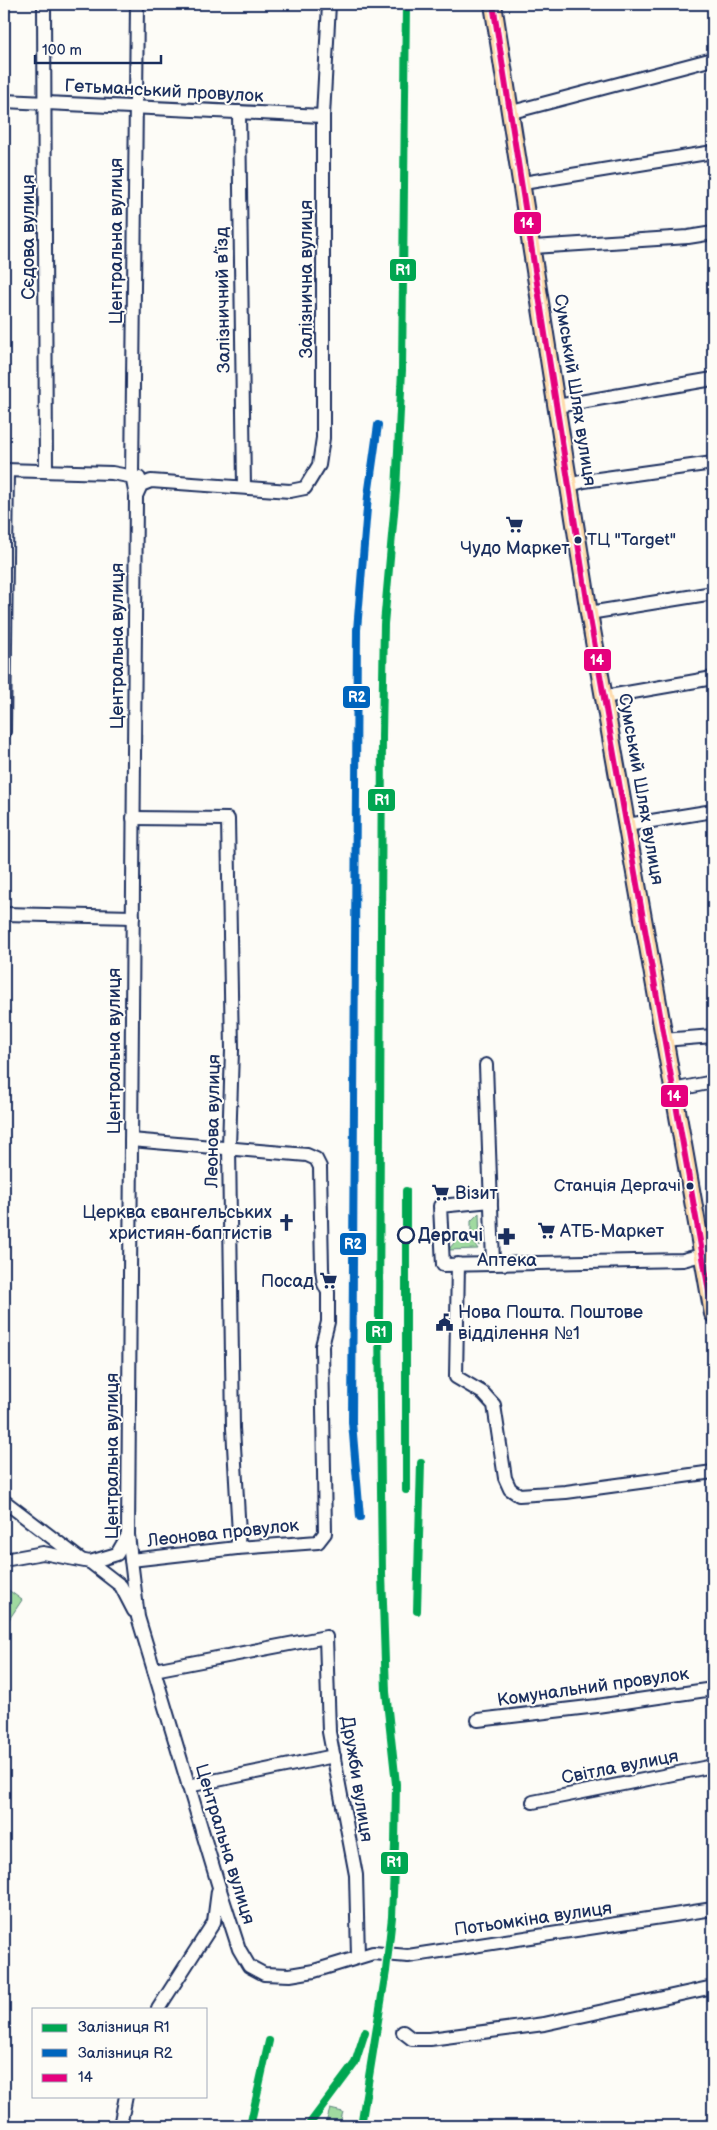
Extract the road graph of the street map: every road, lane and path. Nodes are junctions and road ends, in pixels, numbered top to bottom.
1 (44, 4) edge
2 (136, 4) edge
3 (329, 4) edge
4 (493, 4) edge
5 (713, 59) edge
6 (4, 101) edge
7 (46, 102) junction
8 (135, 107) junction
9 (239, 112) junction
10 (512, 112) junction
11 (323, 116) junction
12 (713, 152) edge
13 (523, 182) junction
14 (713, 233) edge
15 (533, 247) junction
16 (713, 379) edge
17 (557, 406) junction
18 (713, 463) edge
19 (6, 470) edge
20 (46, 471) junction
21 (132, 476) junction
22 (151, 481) junction
23 (570, 485) junction
24 (244, 487) junction
25 (136, 496) junction
26 (713, 593) edge
27 (589, 613) junction
28 (713, 678) edge
29 (604, 697) junction
30 (4, 732) edge
31 (713, 811) edge
32 (133, 818) junction
33 (628, 825) junction
34 (4, 914) edge
35 (132, 917) junction
36 (713, 1036) edge
37 (664, 1040) junction
38 (486, 1065) dead end
39 (713, 1082) edge
40 (673, 1090) junction
41 (131, 1140) junction
42 (229, 1147) junction
43 (491, 1201) junction
44 (708, 1254) edge
45 (494, 1263) junction
46 (458, 1264) junction
47 (713, 1314) edge
48 (713, 1472) edge
49 (4, 1501) edge
50 (128, 1535) junction
51 (237, 1548) junction
52 (131, 1560) junction
53 (5, 1561) edge
54 (86, 1561) junction
55 (138, 1617) junction
56 (154, 1670) junction
57 (713, 1689) edge
58 (478, 1720) dead end
59 (334, 1756) junction
60 (713, 1766) edge
61 (188, 1786) junction
62 (533, 1802) dead end
63 (219, 1886) junction
64 (713, 1909) edge
65 (358, 1956) junction
66 (713, 1987) edge
67 (159, 2008) edge
68 (403, 2032) dead end
69 (126, 2098) edge
70 (713, 2125) edge
71 (120, 2126) edge
72 (709, 2126) edge

1 - 7 street, Сєдова вулиця
2 - 8 street, Центральна вулиця
3 - 11 street, Залізнична вулиця
4 - 10 main road, Сумський Шлях вулиця
5 - 10 street
6 - 7 street, Гетьманський провулок
7 - 8 street, Гетьманський провулок
7 - 20 street, Сєдова вулиця
8 - 9 street, Гетьманський провулок
8 - 21 street, Центральна вулиця
9 - 11 street, Гетьманський провулок
9 - 24 street, Залізничний в’їзд
10 - 13 main road, Сумський Шлях вулиця
11 - 24 street, Залізнична вулиця
12 - 13 street
13 - 15 main road, Сумський Шлях вулиця
14 - 15 street
15 - 17 main road, Сумський Шлях вулиця
16 - 17 street
17 - 23 main road, Сумський Шлях вулиця
18 - 23 street
19 - 20 street
19 - 30 street
20 - 21 street
21 - 22 street
21 - 25 street, Центральна вулиця
22 - 24 street
22 - 25 street
23 - 27 main road, Сумський Шлях вулиця
25 - 32 street, Центральна вулиця
26 - 27 street
27 - 29 main road, Сумський Шлях вулиця
28 - 29 street
29 - 33 main road, Сумський Шлях вулиця
31 - 33 street
32 - 35 street, Центральна вулиця
32 - 42 street, Леонова вулиця
33 - 37 main road, Сумський Шлях вулиця
34 - 35 street
35 - 41 street, Центральна вулиця
36 - 37 street
37 - 40 main road, Сумський Шлях вулиця
38 - 43 street
39 - 40 street
40 - 44 main road, Сумський Шлях вулиця
41 - 42 street
41 - 50 street, Центральна вулиця
42 - 51 street, Леонова вулиця
42 - 51 street, Леонова провулок
43 - 45 street
43 - 46 street
44 - 45 street
44 - 47 main road, Сумський Шлях вулиця
45 - 46 street
46 - 48 street
49 - 54 street
50 - 52 street, Центральна вулиця
50 - 54 street
51 - 52 street, Леонова провулок
52 - 55 street, Центральна вулиця
53 - 54 street
54 - 55 street
55 - 56 street, Центральна вулиця
56 - 59 street, Дружби вулиця
56 - 61 street, Центральна вулиця
57 - 58 street, Комунальний провулок
59 - 61 street
59 - 65 street, Дружби вулиця
60 - 62 street, Світла вулиця
61 - 63 street, Центральна вулиця
63 - 65 street, Центральна вулиця
63 - 67 street
64 - 65 street, Потьомкіна вулиця
66 - 68 street
69 - 71 street
70 - 72 street

